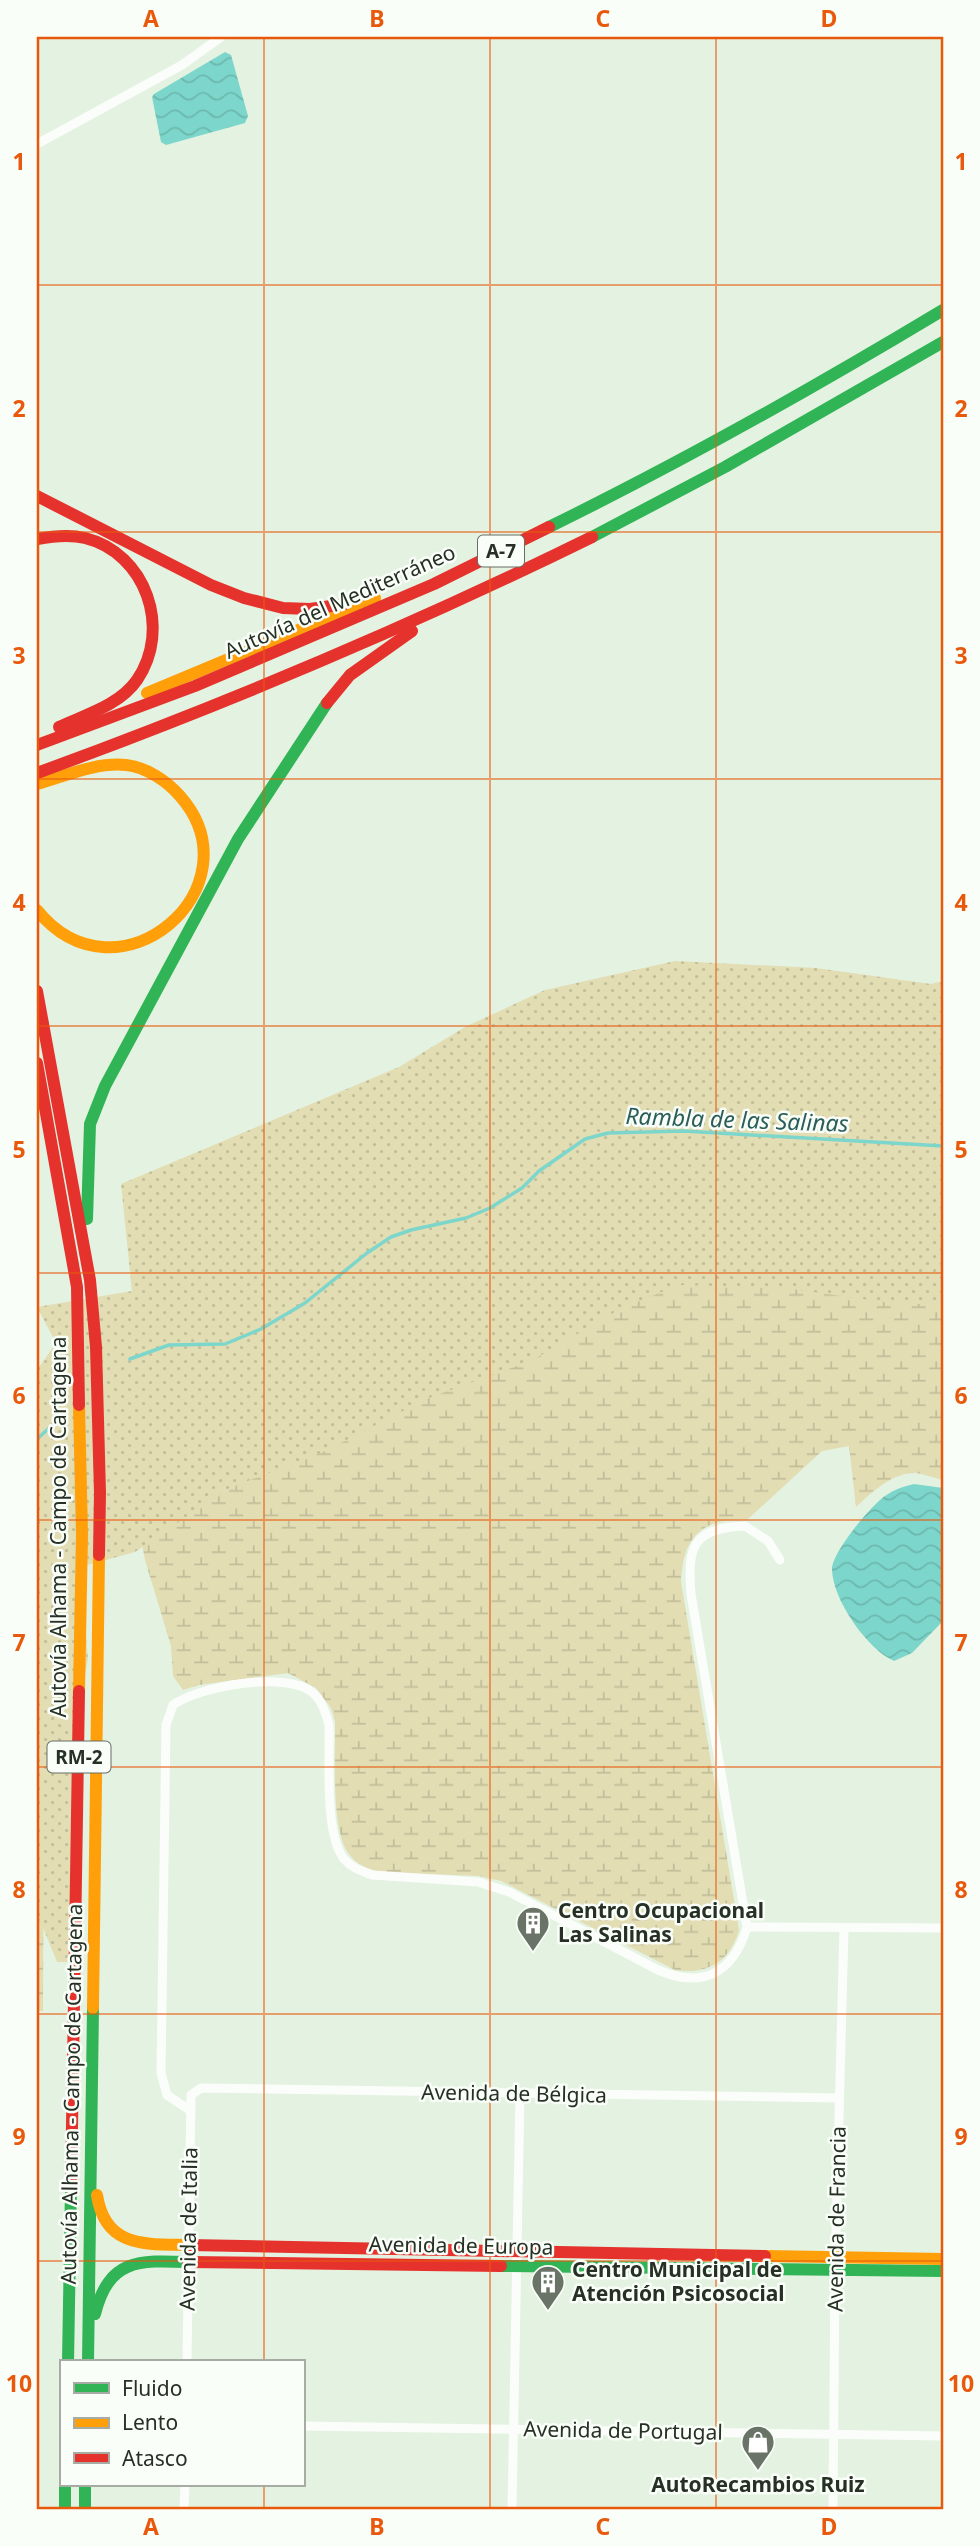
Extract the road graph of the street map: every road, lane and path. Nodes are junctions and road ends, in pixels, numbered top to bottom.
1 (221, 37) edge
2 (37, 144) edge
3 (943, 310) edge
4 (943, 342) edge
5 (715, 440) junction
6 (37, 496) edge
7 (37, 539) edge
8 (368, 601) junction
9 (439, 611) junction
10 (59, 727) junction
11 (37, 734) edge
12 (37, 745) edge
13 (37, 774) edge
14 (37, 785) edge
15 (37, 910) edge
16 (37, 991) edge
17 (37, 1063) edge
18 (37, 1105) edge
19 (55, 1154) junction
20 (90, 1280) junction
21 (780, 1560) dead end
22 (747, 1927) junction
23 (844, 1928) junction
24 (943, 1928) edge
25 (520, 2094) junction
26 (191, 2095) joint
27 (839, 2098) junction
28 (191, 2110) junction
29 (91, 2155) junction
30 (189, 2245) junction
31 (517, 2251) junction
32 (943, 2259) edge
33 (188, 2262) junction
34 (835, 2264) junction
35 (516, 2265) junction
36 (943, 2271) edge
37 (68, 2360) edge
38 (88, 2360) edge
39 (94, 2360) edge
40 (187, 2360) edge
41 (304, 2426) edge
42 (513, 2430) junction
43 (835, 2434) junction
44 (943, 2436) edge
45 (65, 2486) edge
46 (85, 2486) edge
47 (185, 2486) edge
48 (65, 2509) edge
49 (85, 2509) edge
50 (184, 2509) edge
51 (512, 2509) edge
52 (833, 2509) edge

1 - 2 street
3 - 5 main road, Autovía del Mediterráneo / A-7
4 - 9 main road, A-7
5 - 8 main road
5 - 12 main road, Autovía del Mediterráneo / A-7
6 - 8 main road
7 - 10 main road
8 - 10 main road
9 - 13 main road, A-7
9 - 20 main road
10 - 11 main road
14 - 15 main road
16 - 20 main road, RM-2
17 - 19 main road, RM-2
18 - 19 main road
19 - 37 main road, Autovía Alhama - Campo de Cartagena / RM-2
20 - 29 main road, Autovía Alhama - Campo de Cartagena / RM-2
21 - 22 street
22 - 23 street
22 - 28 street
23 - 24 street
23 - 27 street, Avenida de Francia
25 - 26 street, Avenida de Bélgica
25 - 27 street, Avenida de Bélgica
25 - 31 street
26 - 28 street, Avenida de Italia
27 - 34 street, Avenida de Francia
28 - 30 street, Avenida de Italia
29 - 30 main road, Avenida de Europa
29 - 38 main road, Autovía Alhama - Campo de Cartagena / RM-2
30 - 31 main road, Avenida de Europa
30 - 33 street, Avenida de Italia
31 - 34 main road, Avenida de Europa
31 - 35 street
32 - 34 main road, Avenida de Europa
33 - 35 main road, Avenida de Europa
33 - 39 main road, Avenida de Europa
33 - 40 street, Avenida de Italia
34 - 35 main road, Avenida de Europa
34 - 36 main road, Avenida de Europa
34 - 43 street, Avenida de Francia
35 - 42 street
41 - 42 street, Avenida de Portugal
42 - 43 street, Avenida de Portugal
42 - 51 street
43 - 44 street, Avenida de Portugal
43 - 52 street, Avenida de Francia
45 - 48 main road
46 - 49 main road
47 - 50 street

